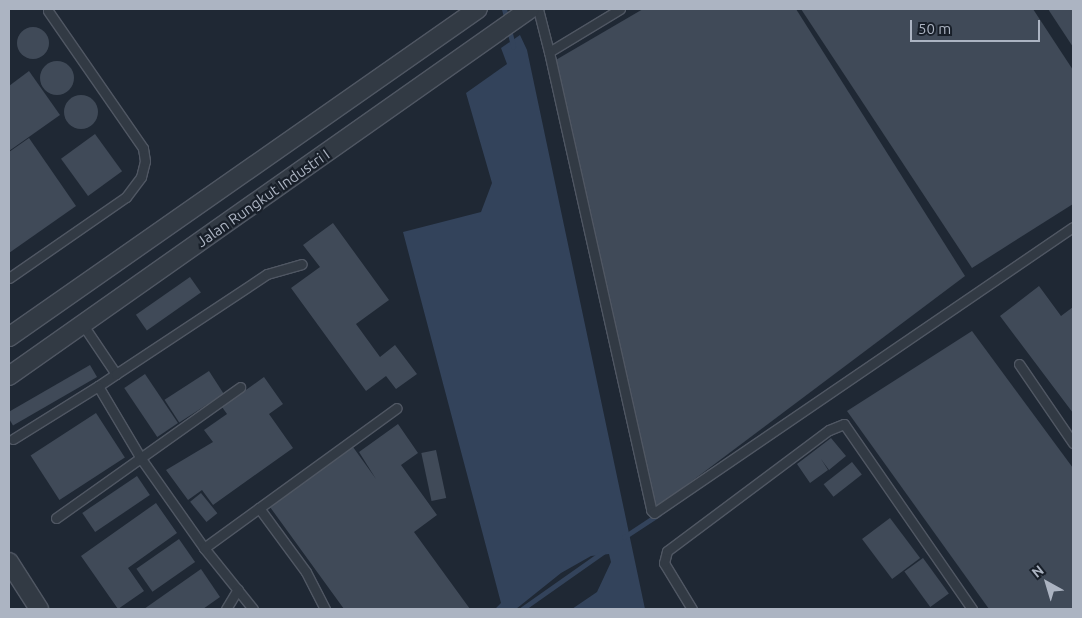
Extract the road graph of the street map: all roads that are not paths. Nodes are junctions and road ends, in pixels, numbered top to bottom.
1 (478, 9) edge
2 (538, 9) edge
3 (620, 9) edge
4 (48, 11) dead end
5 (521, 13) edge
6 (549, 52) junction
7 (1073, 227) edge
8 (302, 264) dead end
9 (9, 278) edge
10 (83, 325) junction
11 (9, 338) edge
12 (1020, 364) dead end
13 (116, 374) junction
14 (9, 376) edge
15 (98, 386) junction
16 (240, 387) dead end
17 (397, 408) dead end
18 (13, 439) dead end
19 (1073, 443) edge
20 (142, 460) junction
21 (259, 508) junction
22 (56, 518) dead end
23 (204, 548) junction
24 (9, 562) edge
25 (238, 589) junction
26 (39, 609) edge
27 (226, 609) edge
28 (253, 609) edge
29 (325, 609) edge
30 (692, 609) edge
31 (972, 609) edge

1 - 11 street
2 - 6 lane
3 - 6 lane
4 - 9 lane
5 - 10 street, Jalan Rungkut Industri I
6 - 7 lane
8 - 13 lane
10 - 13 lane
10 - 14 street, Jalan Rungkut Industri I
12 - 19 lane
13 - 15 lane
15 - 18 lane
15 - 20 lane
16 - 20 lane
17 - 21 lane
20 - 22 lane
20 - 23 lane
21 - 23 lane
21 - 29 lane
23 - 25 lane
24 - 26 street
25 - 27 lane
25 - 28 lane
30 - 31 lane

